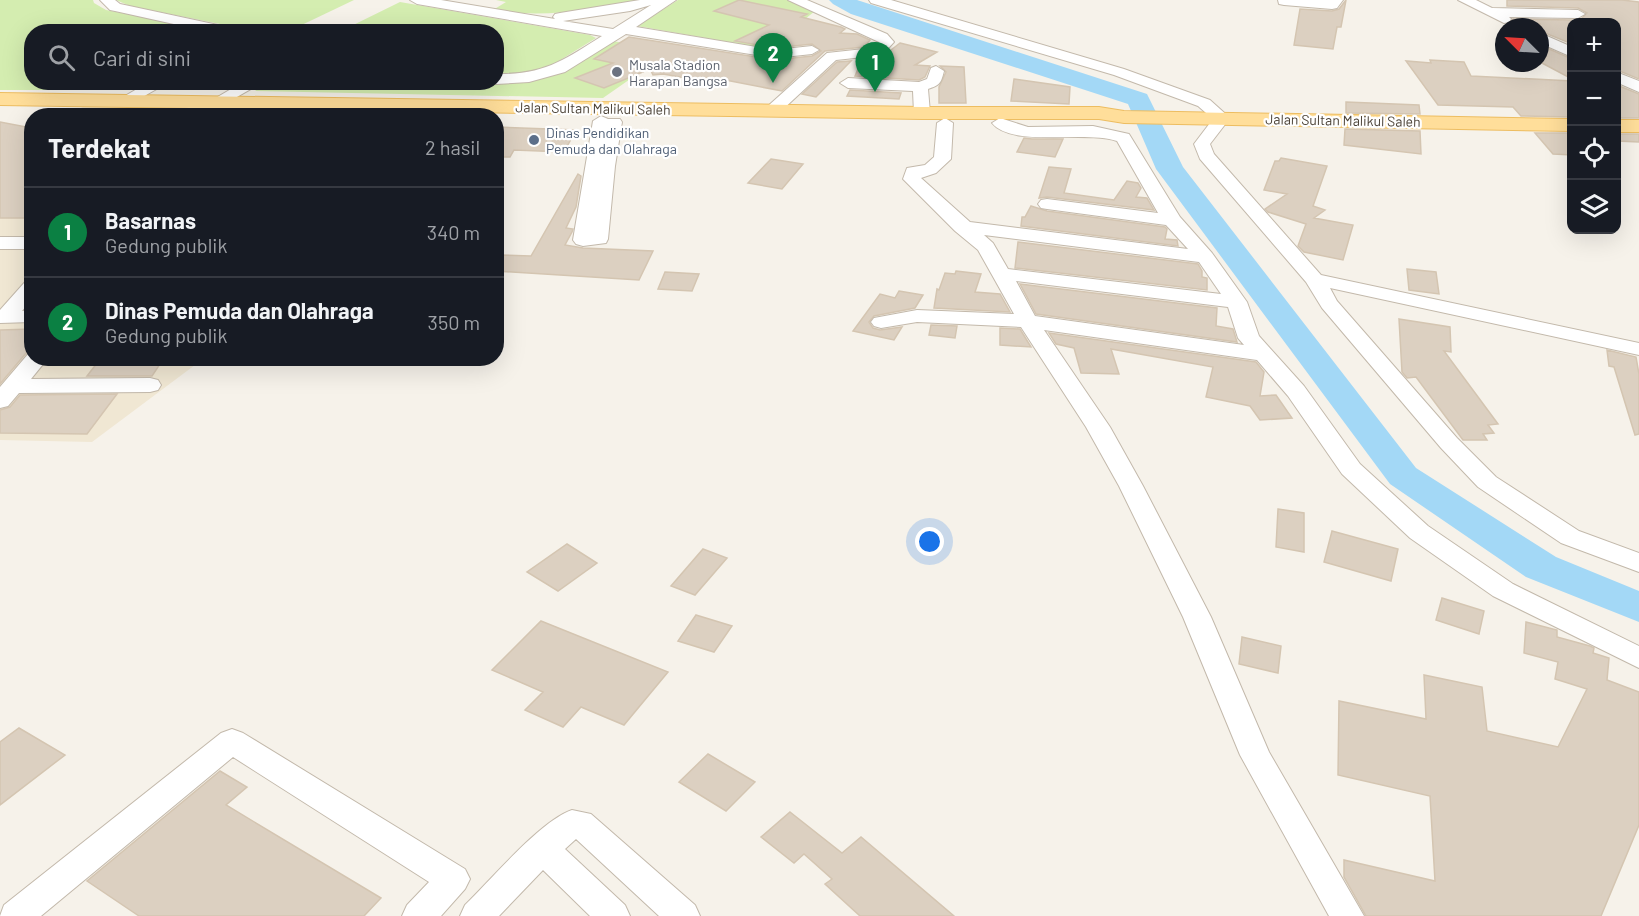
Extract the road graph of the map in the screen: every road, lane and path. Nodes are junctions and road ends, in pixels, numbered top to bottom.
1 (107, 0) edge
2 (417, 0) edge
3 (655, 0) edge
4 (669, 0) edge
5 (795, 0) edge
6 (876, 0) edge
7 (1336, 0) edge
8 (1465, 0) edge
9 (1284, 1) edge
10 (1490, 12) junction
11 (1578, 14) dead end
12 (521, 18) junction
13 (1502, 18) edge
14 (195, 24) edge
15 (619, 32) junction
16 (1549, 42) edge
17 (812, 50) dead end
18 (1567, 50) edge
19 (936, 71) dead end
20 (1621, 78) edge
21 (504, 79) edge
22 (848, 83) dead end
23 (920, 87) junction
24 (1639, 87) edge
25 (146, 90) edge
26 (247, 90) edge
27 (0, 99) edge
28 (126, 100) junction
29 (204, 108) edge
30 (226, 108) edge
31 (0, 110) edge
32 (24, 110) edge
33 (774, 110) junction
34 (504, 113) edge
35 (921, 113) junction
36 (726, 115) junction
37 (1119, 116) junction
38 (504, 117) edge
39 (1222, 118) junction
40 (608, 121) junction
41 (945, 123) junction
42 (1000, 123) junction
43 (1567, 125) edge
44 (1621, 126) edge
45 (1639, 126) edge
46 (1047, 204) dead end
47 (1172, 220) junction
48 (962, 227) junction
49 (0, 243) edge
50 (24, 243) edge
51 (1205, 257) junction
52 (1002, 273) junction
53 (1314, 279) junction
54 (24, 295) edge
55 (1237, 302) junction
56 (24, 317) edge
57 (2, 319) edge
58 (1028, 321) junction
59 (881, 322) dead end
60 (1639, 349) edge
61 (1261, 354) junction
62 (30, 366) edge
63 (150, 385) dead end
64 (7, 394) edge
65 (1639, 563) edge
66 (1639, 658) edge
67 (543, 849) junction
68 (16, 916) edge
69 (419, 916) edge
70 (477, 916) edge
71 (613, 916) edge
72 (683, 916) edge
73 (1347, 916) edge

1 - 14 street
2 - 12 street
3 - 12 street
4 - 15 street
5 - 33 street
6 - 39 street
7 - 9 street
8 - 10 street
10 - 11 street
10 - 13 street
12 - 15 street
15 - 17 street
15 - 21 street
16 - 18 street
19 - 23 street
20 - 24 street
22 - 23 street
23 - 35 street
25 - 28 street
26 - 30 street
27 - 28 main road, Jalan Sultan Malikul Saleh
28 - 29 main road, Jalan Sultan Malikul Saleh
31 - 32 main road, Jalan Sultan Malikul Saleh
33 - 35 main road, Jalan Sultan Malikul Saleh
33 - 36 main road, Jalan Sultan Malikul Saleh
34 - 36 main road, Jalan Sultan Malikul Saleh
35 - 37 main road, Jalan Sultan Malikul Saleh
36 - 40 main road, Jalan Sultan Malikul Saleh
36 - 41 main road, Jalan Sultan Malikul Saleh
37 - 39 main road, Jalan Sultan Malikul Saleh
37 - 42 main road, Jalan Sultan Malikul Saleh
38 - 40 main road, Jalan Sultan Malikul Saleh
39 - 43 main road, Jalan Sultan Malikul Saleh
39 - 53 street
40 - 40 street
41 - 42 main road, Jalan Sultan Malikul Saleh
41 - 48 street
42 - 47 street
44 - 45 main road
46 - 47 street
47 - 51 street
48 - 51 street
48 - 52 street
49 - 50 street
51 - 55 street
52 - 55 street
52 - 58 street
53 - 60 street
53 - 65 street
54 - 57 street
55 - 61 street
56 - 57 street
58 - 59 street
58 - 61 street
58 - 73 street
61 - 66 street
62 - 64 street
63 - 64 street
67 - 70 street
67 - 71 street
67 - 72 street
68 - 69 street

